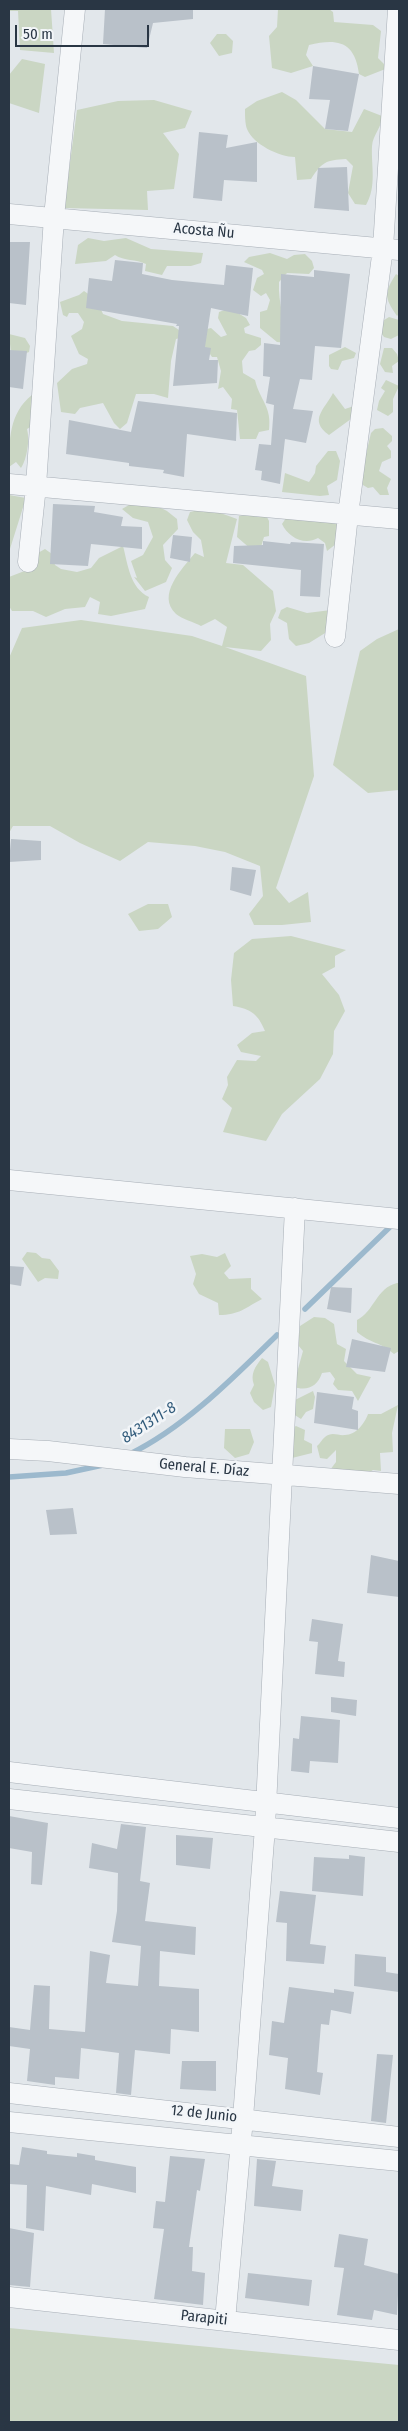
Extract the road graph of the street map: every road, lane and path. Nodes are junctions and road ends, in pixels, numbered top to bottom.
1 (75, 9) edge
2 (398, 9) edge
3 (9, 214) edge
4 (54, 217) junction
5 (391, 249) edge
6 (9, 484) edge
7 (36, 486) junction
8 (348, 515) junction
9 (399, 519) edge
10 (28, 562) dead end
11 (335, 637) dead end
12 (9, 1180) edge
13 (295, 1208) junction
14 (399, 1218) edge
15 (9, 1449) edge
16 (282, 1475) junction
17 (399, 1484) edge
18 (9, 1772) edge
19 (9, 1799) edge
20 (266, 1804) junction
21 (399, 1818) edge
22 (265, 1827) junction
23 (399, 1842) edge
24 (9, 2093) edge
25 (243, 2118) junction
26 (9, 2122) edge
27 (399, 2136) edge
28 (239, 2144) junction
29 (399, 2161) edge
30 (9, 2297) edge
31 (225, 2321) junction
32 (399, 2340) edge

1 - 4 street
2 - 5 street
3 - 4 street, Acosta Ñu
4 - 5 street, Acosta Ñu
4 - 7 street
5 - 8 street
6 - 7 street
7 - 8 street
7 - 10 street
8 - 9 street
8 - 11 street
12 - 13 street
13 - 14 street
13 - 16 street
15 - 16 street, General E. Díaz
16 - 17 street, General E. Díaz
16 - 20 street
18 - 20 street
19 - 22 street
20 - 21 street
20 - 22 street
22 - 23 street
22 - 25 street
24 - 25 street, 12 de Junio
25 - 27 street, 12 de Junio
25 - 28 street
26 - 28 street, 12 de Junio
28 - 29 street, 12 de Junio
28 - 31 street
30 - 31 street, Parapiti
31 - 32 street, Parapiti

